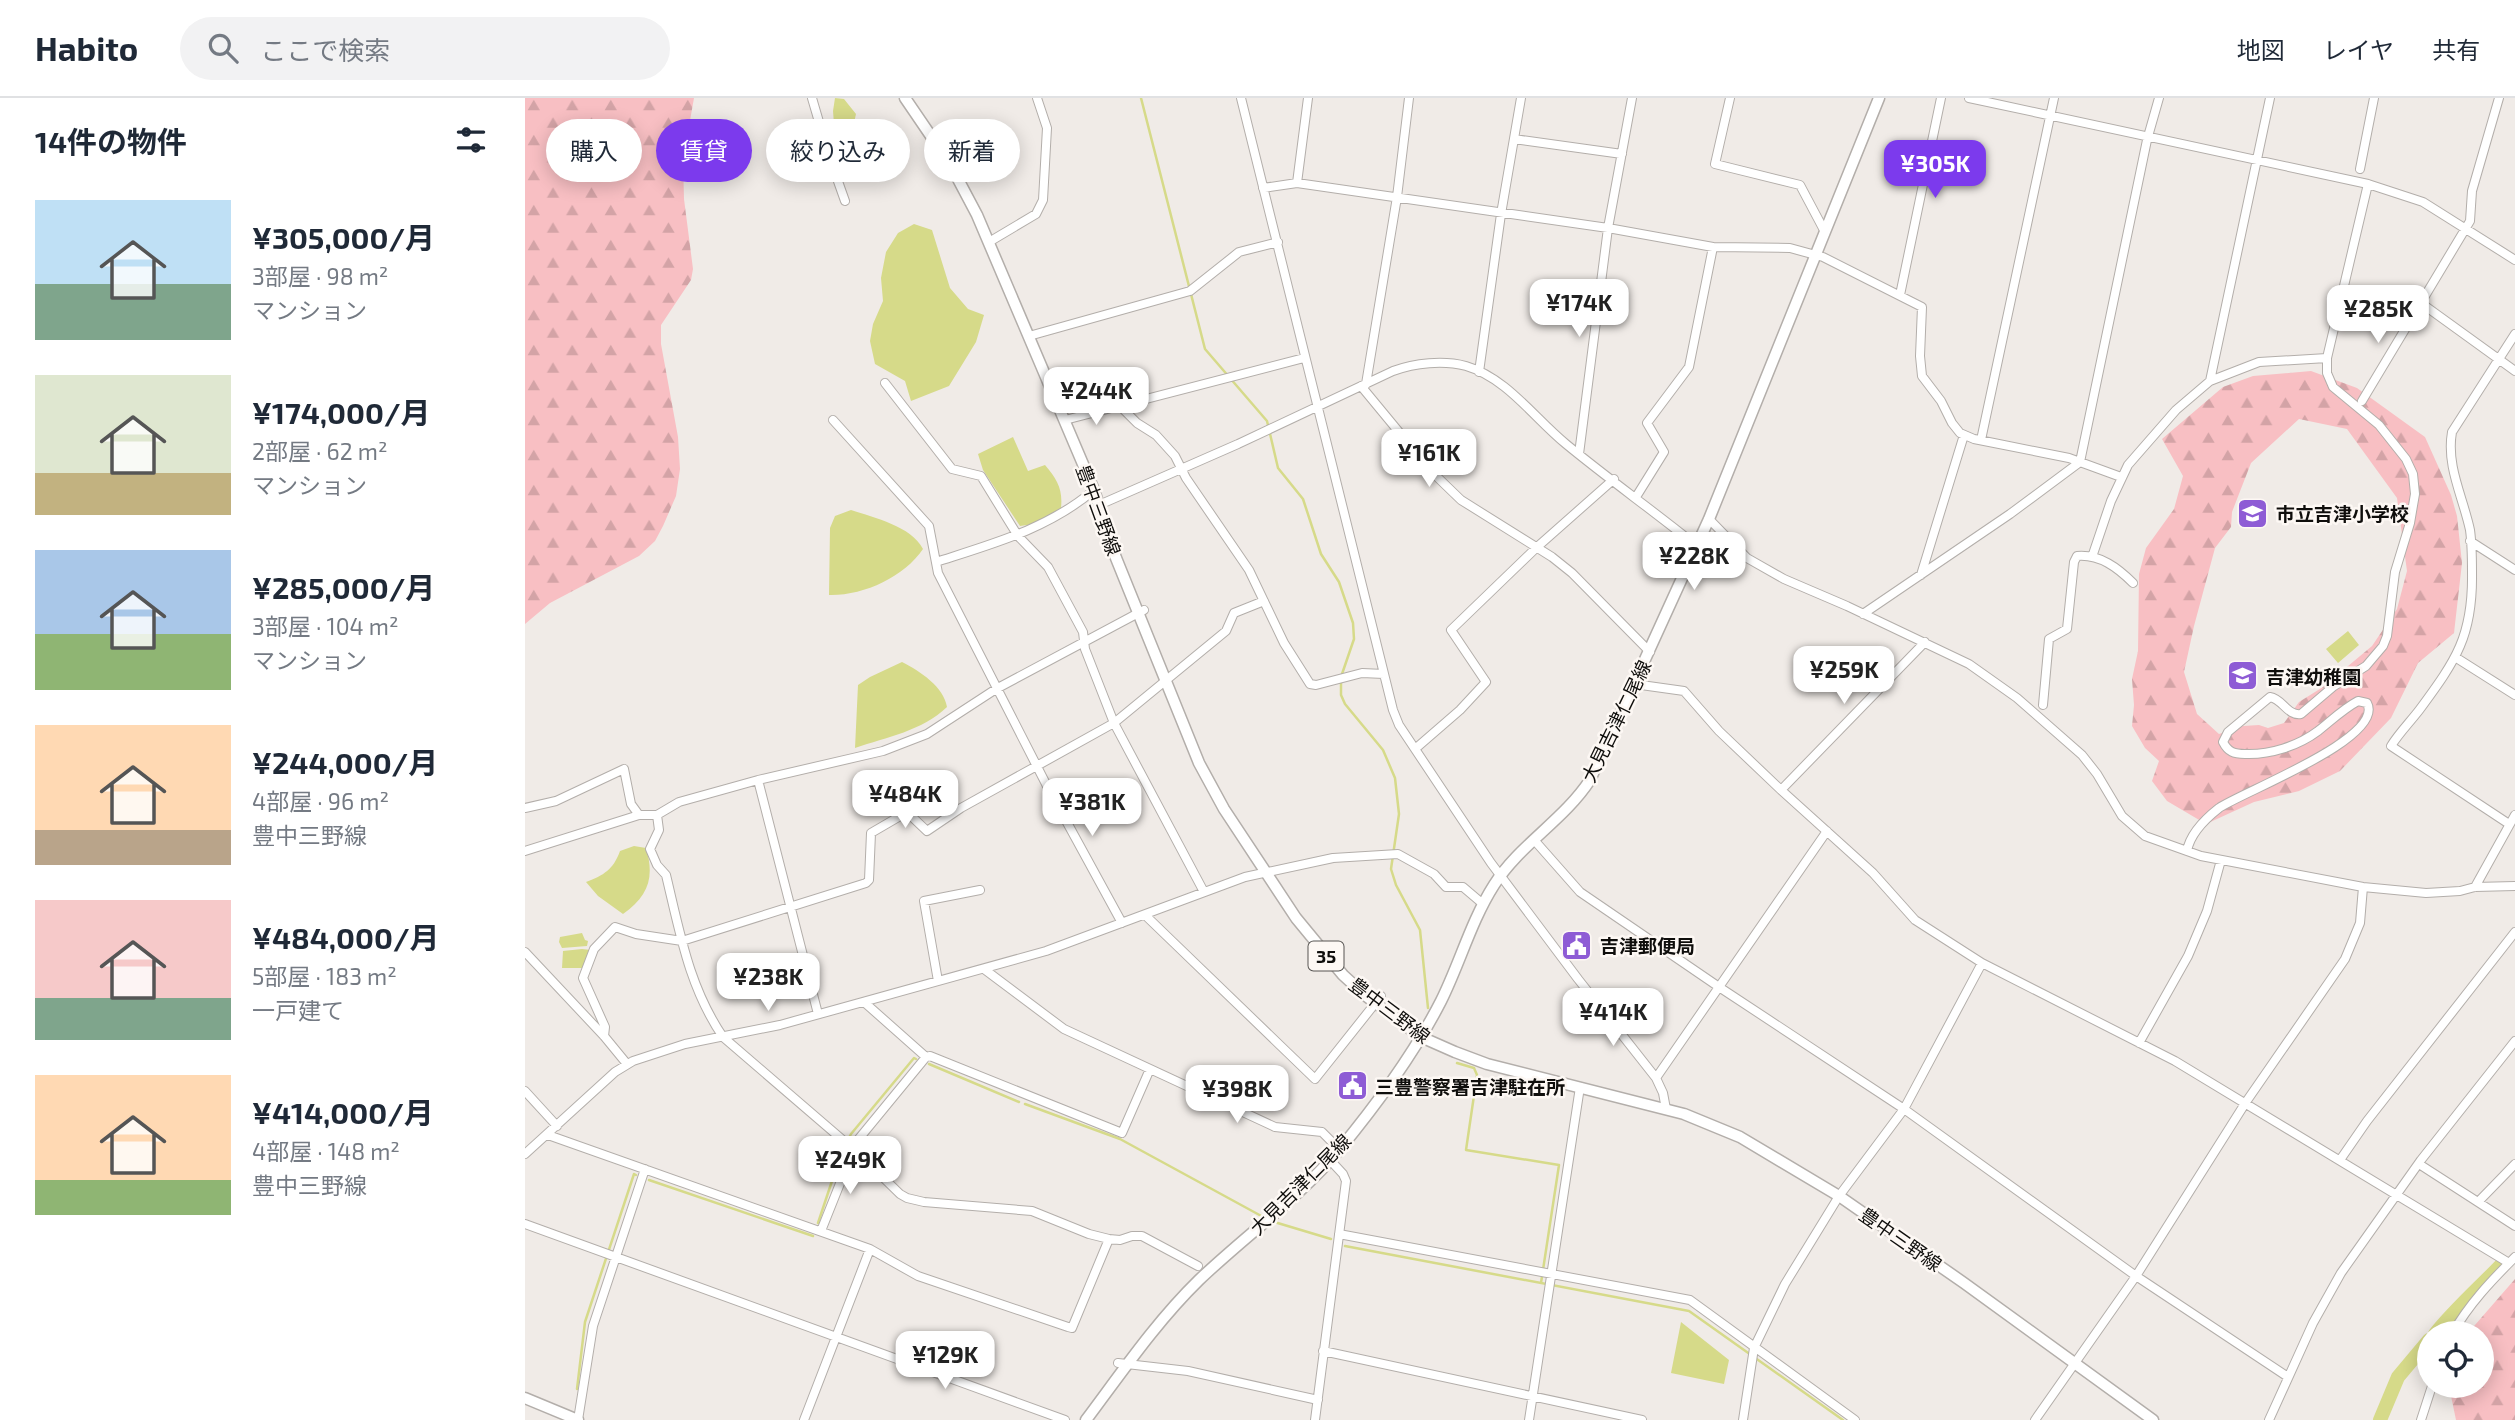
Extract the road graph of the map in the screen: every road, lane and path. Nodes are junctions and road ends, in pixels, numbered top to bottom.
1 (813, 98) edge
2 (905, 98) edge
3 (1037, 98) edge
4 (1241, 98) edge
5 (1308, 98) edge
6 (1409, 98) edge
7 (1521, 98) edge
8 (1632, 98) edge
9 (1730, 98) edge
10 (1879, 98) edge
11 (1941, 98) edge
12 (1969, 98) edge
13 (2054, 98) edge
14 (2159, 98) edge
15 (2270, 98) edge
16 (2374, 98) edge
17 (2499, 98) edge
18 (2049, 115) junction
19 (2148, 136) junction
20 (1514, 139) junction
21 (1622, 153) junction
22 (2257, 160) junction
23 (2360, 169) dead end
24 (1297, 183) junction
25 (2368, 184) junction
26 (1263, 188) junction
27 (1397, 197) junction
28 (845, 201) dead end
29 (1501, 214) junction
30 (1608, 228) junction
31 (2466, 228) junction
32 (1825, 232) junction
33 (989, 242) junction
34 (1278, 242) junction
35 (1713, 247) junction
36 (1816, 255) junction
37 (2515, 260) edge
38 (1900, 295) junction
39 (2421, 303) junction
40 (2515, 334) edge
41 (1029, 336) junction
42 (1304, 358) junction
43 (2327, 358) junction
44 (2499, 359) junction
45 (2515, 371) edge
46 (1479, 372) junction
47 (2210, 381) junction
48 (885, 383) dead end
49 (1364, 385) junction
50 (2362, 401) dead end
51 (1119, 405) junction
52 (1318, 408) junction
53 (833, 420) dead end
54 (1065, 420) junction
55 (1964, 435) junction
56 (1981, 440) junction
57 (1579, 454) junction
58 (2080, 462) junction
59 (1182, 470) junction
60 (2121, 477) junction
61 (1613, 480) junction
62 (1094, 490) junction
63 (1636, 497) junction
64 (1099, 505) junction
65 (1709, 519) junction
66 (1018, 536) junction
67 (1688, 539) dead end
68 (2470, 541) junction
69 (1536, 548) junction
70 (2092, 557) junction
71 (936, 562) junction
72 (2515, 570) edge
73 (1921, 575) junction
74 (2133, 583) dead end
75 (1264, 601) junction
76 (1141, 612) junction
77 (1863, 614) junction
78 (1084, 642) junction
79 (1925, 642) junction
80 (1650, 652) junction
81 (2455, 657) junction
82 (1384, 674) junction
83 (1165, 682) junction
84 (1634, 684) junction
85 (998, 688) junction
86 (2515, 695) edge
87 (2043, 705) dead end
88 (1114, 723) junction
89 (1415, 749) junction
90 (1037, 766) junction
91 (758, 780) junction
92 (1781, 790) junction
93 (525, 808) edge
94 (639, 815) junction
95 (657, 815) junction
96 (2515, 815) edge
97 (2509, 824) junction
98 (1826, 831) junction
99 (1535, 841) junction
100 (525, 851) edge
101 (2187, 851) junction
102 (2221, 860) junction
103 (1265, 871) junction
104 (1500, 876) junction
105 (2515, 886) edge
106 (2363, 887) junction
107 (2475, 887) junction
108 (980, 890) dead end
109 (1204, 892) junction
110 (1483, 904) junction
111 (789, 905) junction
112 (1145, 915) junction
113 (1122, 923) junction
114 (2515, 932) edge
115 (682, 941) junction
116 (525, 952) edge
117 (1982, 963) junction
118 (984, 969) junction
119 (938, 981) junction
120 (1719, 987) junction
121 (1378, 999) junction
122 (864, 1002) junction
123 (818, 1014) junction
124 (604, 1036) junction
125 (723, 1037) junction
126 (1421, 1037) junction
127 (2515, 1041) edge
128 (2139, 1043) junction
129 (926, 1057) junction
130 (628, 1064) junction
131 (1150, 1069) junction
132 (1656, 1078) junction
133 (1580, 1087) junction
134 (525, 1091) edge
135 (2246, 1102) junction
136 (1666, 1109) junction
137 (1904, 1109) junction
138 (557, 1126) junction
139 (548, 1135) junction
140 (852, 1148) junction
141 (1339, 1149) junction
142 (525, 1153) edge
143 (1330, 1160) junction
144 (2340, 1160) junction
145 (2419, 1164) junction
146 (2515, 1164) edge
147 (645, 1169) junction
148 (1839, 1196) junction
149 (2396, 1196) junction
150 (2479, 1201) junction
151 (525, 1224) edge
152 (2515, 1226) edge
153 (821, 1231) junction
154 (1339, 1234) junction
155 (1109, 1239) junction
156 (870, 1249) junction
157 (615, 1257) junction
158 (2512, 1260) edge
159 (1198, 1266) dead end
160 (1552, 1275) junction
161 (2136, 1276) junction
162 (2461, 1321) edge
163 (836, 1336) junction
164 (1754, 1348) junction
165 (1323, 1351) junction
166 (1123, 1364) junction
167 (2074, 1364) junction
168 (2288, 1377) junction
169 (1532, 1396) junction
170 (525, 1398) edge
171 (2428, 1398) edge
172 (1318, 1400) junction
173 (578, 1420) edge
174 (804, 1420) edge
175 (1065, 1420) edge
176 (1086, 1420) edge
177 (1315, 1420) edge
178 (1529, 1420) edge
179 (1643, 1420) edge
180 (1743, 1420) edge
181 (1855, 1420) edge
182 (2035, 1420) edge
183 (2153, 1420) edge
184 (2269, 1420) edge
185 (2421, 1420) edge

1 - 28 street
2 - 33 main road, 豊中三野線 / 35
3 - 33 street
4 - 26 street
5 - 24 street
6 - 27 street
7 - 20 street
8 - 21 street
9 - 32 street
10 - 32 main road, 大見吉津仁尾線
11 - 38 street
12 - 18 street
13 - 18 street
14 - 19 street
15 - 22 street
16 - 23 street
17 - 31 street
18 - 19 street
18 - 56 street
19 - 22 street
19 - 58 street
20 - 21 street
20 - 29 street
21 - 30 street
22 - 25 street
22 - 47 street
24 - 26 street
24 - 27 street
25 - 31 street
25 - 43 street
26 - 34 street
27 - 29 street
27 - 49 street
29 - 30 street
29 - 46 street
30 - 35 street
30 - 57 street
31 - 37 street
31 - 39 street
32 - 36 main road, 大見吉津仁尾線
33 - 41 main road, 豊中三野線 / 35
34 - 41 street
34 - 42 street
35 - 36 street
35 - 63 street
36 - 38 street
36 - 65 main road, 大見吉津仁尾線
38 - 55 street
39 - 44 street
39 - 50 street
40 - 44 street
41 - 54 main road, 豊中三野線 / 35
42 - 51 street
42 - 52 street
43 - 47 street
43 - 101 street
44 - 45 street
44 - 68 street
46 - 49 street
46 - 57 street
47 - 60 street
48 - 66 street
49 - 52 street
49 - 69 street
51 - 54 street
51 - 59 street
52 - 59 street
52 - 82 street
53 - 71 street
54 - 62 main road, 豊中三野線 / 35
55 - 56 street
55 - 73 street
56 - 58 street
57 - 61 street
58 - 60 street
58 - 73 street
59 - 64 street
59 - 75 street
60 - 70 street
61 - 63 street
61 - 69 street
62 - 64 main road, 豊中三野線 / 35
62 - 66 street
63 - 67 street
64 - 76 main road, 豊中三野線 / 35
65 - 77 street
65 - 80 main road, 大見吉津仁尾線
66 - 71 street
66 - 78 street
68 - 72 street
68 - 81 street
69 - 80 street
69 - 89 street
70 - 74 street
70 - 87 street
71 - 85 street
73 - 77 street
75 - 82 street
75 - 83 street
76 - 78 street
76 - 83 main road, 豊中三野線 / 35
77 - 79 street
78 - 85 street
78 - 88 street
79 - 92 street
79 - 101 street
80 - 84 main road, 大見吉津仁尾線
81 - 86 street
81 - 97 street
82 - 89 street
83 - 88 street
83 - 103 main road, 豊中三野線 / 35
84 - 92 street
84 - 99 main road, 大見吉津仁尾線
85 - 90 street
85 - 91 street
88 - 90 street
88 - 109 street
89 - 104 street
90 - 111 street
90 - 113 street
91 - 95 street
91 - 111 street
92 - 98 street
93 - 94 street
94 - 95 street
94 - 100 street
95 - 115 street
96 - 97 street
97 - 107 street
98 - 117 street
98 - 120 street
99 - 104 main road, 大見吉津仁尾線
99 - 120 street
101 - 102 street
102 - 106 street
102 - 128 street
103 - 109 street
103 - 110 street
103 - 121 main road, 豊中三野線 / 35
104 - 110 main road, 大見吉津仁尾線
104 - 132 street
105 - 107 street
106 - 107 street
106 - 135 street
108 - 119 street
109 - 112 street
110 - 126 main road, 大見吉津仁尾線
111 - 115 street
111 - 123 street
112 - 113 street
112 - 121 street
113 - 118 street
114 - 144 street
115 - 124 street
115 - 125 street
116 - 124 street
117 - 128 street
117 - 137 street
118 - 119 street
118 - 131 street
119 - 122 street
120 - 132 street
120 - 137 street
121 - 126 main road, 豊中三野線 / 35
122 - 123 street
122 - 129 street
123 - 125 street
124 - 130 street
125 - 130 street
125 - 140 street
126 - 133 main road, 豊中三野線 / 35
126 - 141 main road, 大見吉津仁尾線
127 - 145 street
128 - 135 street
129 - 131 street
129 - 140 street
130 - 138 street
131 - 141 street
132 - 136 street
133 - 136 main road, 豊中三野線 / 35
133 - 160 street
134 - 138 street
135 - 144 street
135 - 161 street
136 - 148 main road, 豊中三野線 / 35
137 - 148 street
137 - 161 street
138 - 139 street
139 - 142 street
139 - 147 street
140 - 153 street
140 - 155 street
141 - 143 main road, 大見吉津仁尾線
143 - 154 street
143 - 166 main road, 大見吉津仁尾線
144 - 149 street
145 - 149 street
145 - 150 street
146 - 150 street
147 - 153 street
147 - 157 street
148 - 164 street
148 - 167 main road, 豊中三野線 / 35
149 - 158 street
149 - 168 street
150 - 152 street
151 - 157 street
153 - 156 street
154 - 160 street
154 - 165 street
155 - 156 street
155 - 159 street
156 - 163 street
157 - 163 street
157 - 173 street
158 - 162 street
160 - 164 street
160 - 169 street
161 - 167 street
161 - 168 street
163 - 174 street
163 - 175 street
164 - 180 street
164 - 181 street
165 - 169 street
165 - 172 street
166 - 172 street
166 - 176 main road, 大見吉津仁尾線
167 - 182 street
167 - 183 main road, 豊中三野線 / 35
168 - 184 street
169 - 178 street
169 - 179 street
170 - 173 main road
171 - 185 street
172 - 177 street

